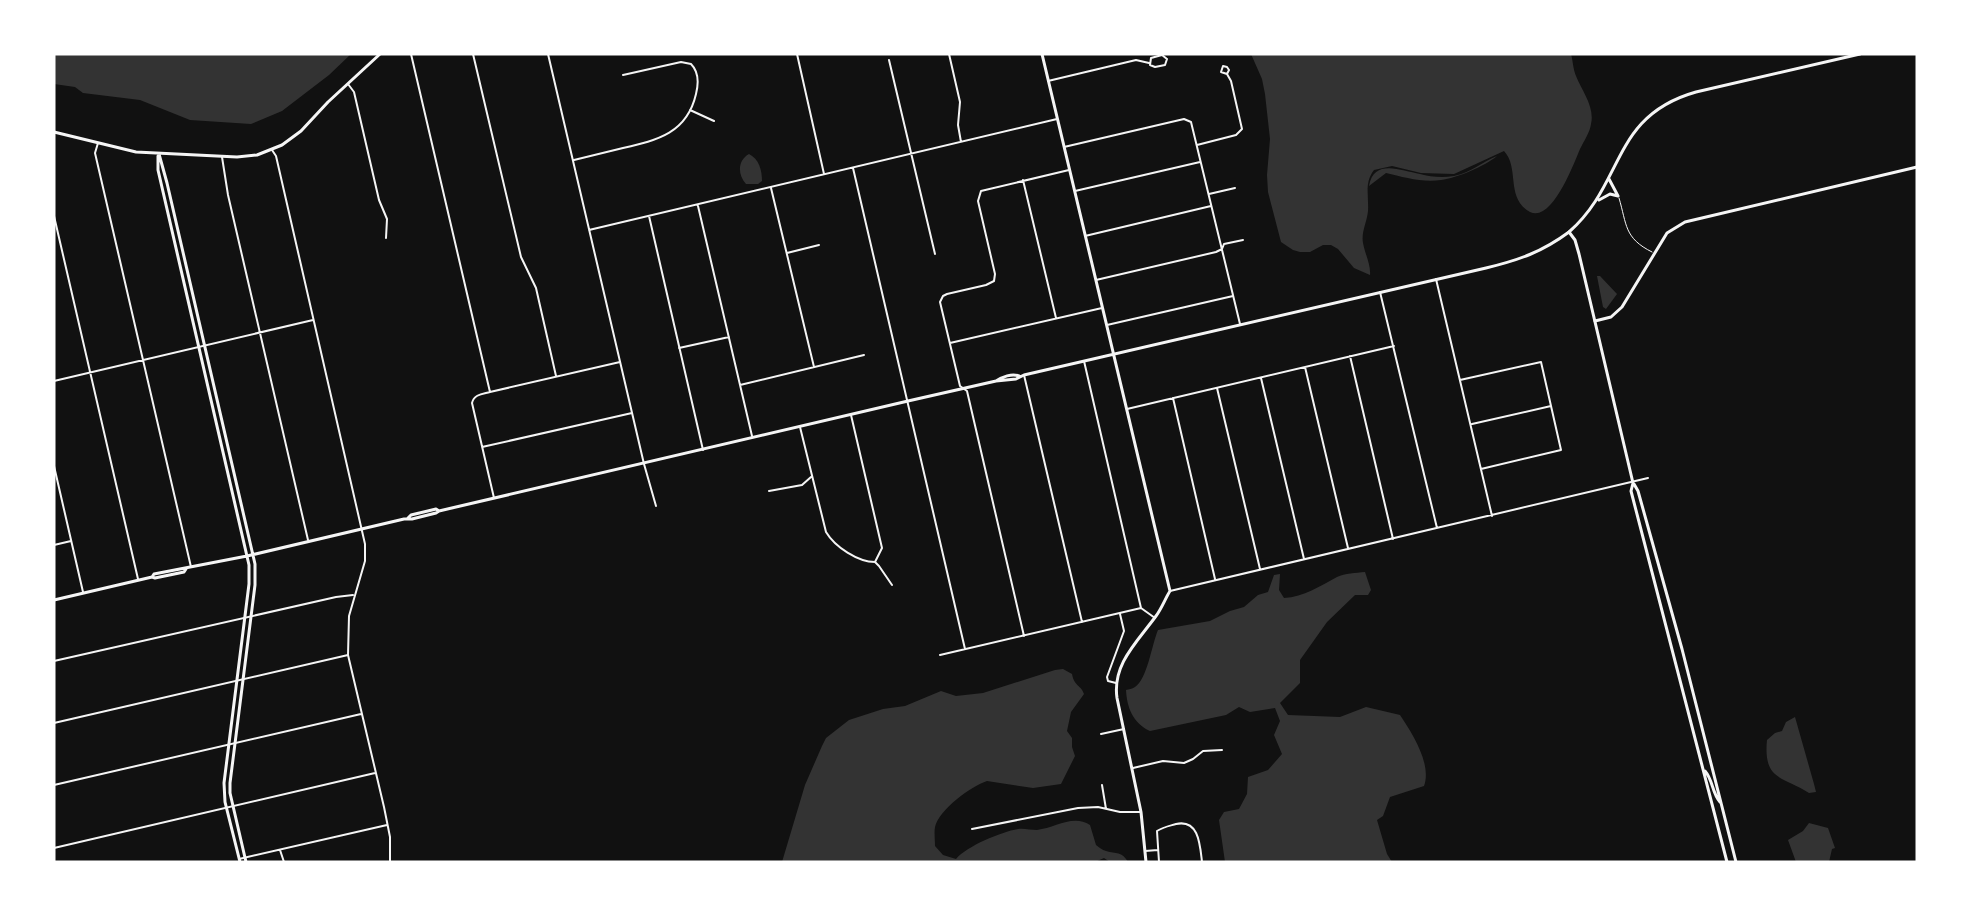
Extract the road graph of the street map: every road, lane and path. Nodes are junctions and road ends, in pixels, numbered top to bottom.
1 (380, 54) edge
2 (411, 54) edge
3 (473, 54) edge
4 (548, 54) edge
5 (797, 54) edge
6 (949, 54) edge
7 (1042, 54) edge
8 (1860, 54) edge
9 (889, 60) dead end
10 (1149, 63) junction
11 (1227, 74) dead end
12 (623, 75) dead end
13 (1048, 81) junction
14 (348, 84) junction
15 (690, 110) junction
16 (1057, 119) junction
17 (714, 121) dead end
18 (54, 132) edge
19 (961, 142) junction
20 (98, 143) junction
21 (1197, 145) junction
22 (1064, 148) junction
23 (272, 150) junction
24 (159, 154) junction
25 (912, 154) junction
26 (222, 157) junction
27 (574, 160) junction
28 (1201, 162) junction
29 (1917, 167) edge
30 (853, 168) junction
31 (1069, 170) junction
32 (824, 175) junction
33 (1609, 179) junction
34 (1023, 180) junction
35 (771, 188) junction
36 (1235, 188) dead end
37 (1075, 191) junction
38 (1209, 194) junction
39 (1618, 196) junction
40 (1597, 201) junction
41 (698, 206) junction
42 (1211, 206) junction
43 (54, 216) edge
44 (649, 216) junction
45 (589, 230) junction
46 (1569, 232) junction
47 (1085, 236) junction
48 (386, 238) dead end
49 (1243, 240) dead end
50 (819, 245) dead end
51 (1222, 249) junction
52 (182, 250) junction
53 (177, 251) junction
54 (787, 253) junction
55 (1654, 253) junction
56 (935, 254) dead end
57 (1436, 279) junction
58 (1096, 280) junction
59 (1380, 292) junction
60 (1233, 296) junction
61 (1103, 307) junction
62 (1056, 318) junction
63 (313, 320) junction
64 (1595, 321) junction
65 (1240, 324) junction
66 (1107, 325) junction
67 (260, 333) junction
68 (729, 337) junction
69 (950, 343) junction
70 (204, 346) junction
71 (1394, 346) junction
72 (199, 348) junction
73 (679, 348) junction
74 (1114, 354) junction
75 (864, 355) dead end
76 (1350, 356) junction
77 (143, 361) junction
78 (1083, 361) junction
79 (620, 362) junction
80 (814, 367) junction
81 (1305, 367) junction
82 (90, 373) junction
83 (1022, 375) junction
84 (556, 376) junction
85 (1261, 378) junction
86 (1460, 380) junction
87 (54, 381) edge
88 (740, 385) junction
89 (1217, 388) junction
90 (964, 389) junction
91 (490, 392) junction
92 (1173, 398) junction
93 (908, 401) junction
94 (1551, 406) junction
95 (1127, 409) junction
96 (632, 413) junction
97 (851, 415) junction
98 (1471, 425) junction
99 (800, 427) junction
100 (753, 438) junction
101 (482, 447) junction
102 (228, 450) junction
103 (703, 450) junction
104 (223, 452) junction
105 (644, 464) junction
106 (54, 466) edge
107 (1481, 469) junction
108 (812, 476) junction
109 (1648, 478) dead end
110 (1633, 483) junction
111 (59, 490) junction
112 (54, 491) edge
113 (770, 491) dead end
114 (494, 498) junction
115 (656, 506) dead end
116 (1492, 516) junction
117 (1437, 528) junction
118 (362, 529) junction
119 (1393, 539) junction
120 (71, 541) junction
121 (308, 541) junction
122 (54, 545) edge
123 (1348, 549) junction
124 (253, 555) junction
125 (247, 556) junction
126 (1304, 560) junction
127 (875, 562) junction
128 (189, 568) junction
129 (1260, 570) junction
130 (138, 580) junction
131 (1215, 580) junction
132 (892, 585) dead end
133 (1170, 591) junction
134 (83, 593) junction
135 (354, 595) junction
136 (54, 600) edge
137 (1141, 608) junction
138 (1120, 613) junction
139 (251, 616) junction
140 (245, 618) junction
141 (1155, 618) junction
142 (1082, 622) junction
143 (1024, 636) junction
144 (965, 649) junction
145 (348, 655) junction
146 (940, 655) dead end
147 (54, 662) edge
148 (243, 679) junction
149 (237, 681) junction
150 (1116, 683) junction
151 (361, 714) junction
152 (54, 723) edge
153 (1124, 729) junction
154 (1101, 734) dead end
155 (235, 743) junction
156 (229, 744) junction
157 (1222, 750) dead end
158 (1133, 768) junction
159 (1703, 768) junction
160 (375, 773) junction
161 (54, 785) edge
162 (1102, 785) dead end
163 (1721, 803) junction
164 (233, 806) junction
165 (227, 808) junction
166 (1106, 809) junction
167 (1141, 812) junction
168 (1716, 817) junction
169 (387, 825) junction
170 (972, 829) dead end
171 (54, 848) edge
172 (280, 850) junction
173 (1159, 850) junction
174 (1145, 851) junction
175 (246, 860) edge
176 (240, 861) edge
177 (284, 862) edge
178 (390, 862) edge
179 (1146, 862) edge
180 (1159, 862) edge
181 (1202, 862) edge
182 (1727, 862) edge
183 (1736, 862) edge

1 - 14 street
2 - 91 street
3 - 84 street
4 - 27 street
5 - 32 street
6 - 19 street
7 - 13 street
8 - 33 street
9 - 25 street
10 - 10 street
10 - 13 street
11 - 21 street
12 - 15 street
13 - 16 street
14 - 23 street
14 - 48 street
15 - 17 street
15 - 27 street
16 - 19 street
16 - 22 street
18 - 20 street
19 - 25 street
20 - 24 street
20 - 77 street
21 - 22 street
21 - 28 street
22 - 31 street
23 - 26 street
23 - 63 street
24 - 26 street
24 - 52 street
24 - 53 street
25 - 30 street
25 - 56 street
26 - 67 street
27 - 45 street
28 - 37 street
28 - 38 street
29 - 55 street
30 - 32 street
30 - 93 street
31 - 34 street
31 - 37 street
32 - 35 street
33 - 39 street
33 - 40 street
34 - 62 street
34 - 69 street
35 - 41 street
35 - 54 street
36 - 38 street
37 - 47 street
38 - 42 street
39 - 40 street
39 - 55 lane
40 - 46 street
41 - 44 street
41 - 68 street
42 - 47 street
42 - 51 street
43 - 82 street
44 - 45 street
44 - 73 street
45 - 79 street
46 - 57 street
46 - 64 street
47 - 58 street
49 - 51 street
50 - 54 street
51 - 58 street
51 - 60 street
52 - 53 street
52 - 70 street
53 - 72 street
54 - 80 street
55 - 64 street
57 - 59 street
57 - 86 street
58 - 61 street
59 - 65 street
59 - 71 street
60 - 65 street
60 - 66 street
61 - 62 street
61 - 66 street
62 - 69 street
63 - 67 street
63 - 118 street
64 - 110 street
65 - 74 street
66 - 74 street
67 - 70 street
67 - 121 street
68 - 73 street
68 - 88 street
69 - 90 street
70 - 72 street
70 - 102 street
71 - 76 street
71 - 117 street
72 - 77 street
72 - 104 street
73 - 103 street
74 - 78 street
74 - 95 street
75 - 80 street
76 - 81 street
76 - 119 street
77 - 82 street
77 - 128 street
78 - 83 street
78 - 137 street
79 - 84 street
79 - 96 street
80 - 88 street
81 - 85 street
81 - 123 street
82 - 87 street
82 - 130 street
83 - 90 street
83 - 142 street
84 - 91 street
85 - 89 street
85 - 126 street
86 - 94 street
86 - 98 street
88 - 100 street
89 - 92 street
89 - 129 street
90 - 93 street
90 - 143 street
91 - 101 street
92 - 95 street
92 - 131 street
93 - 97 street
93 - 144 street
94 - 98 street
94 - 107 street
95 - 133 street
96 - 101 street
96 - 105 street
97 - 99 street
97 - 127 street
98 - 107 street
99 - 100 street
99 - 108 street
100 - 103 street
101 - 114 street
102 - 104 street
102 - 124 street
103 - 105 street
104 - 125 street
105 - 114 street
105 - 115 street
106 - 111 street
107 - 116 street
108 - 113 street
108 - 127 street
109 - 110 street
110 - 116 street
110 - 159 street
110 - 163 street
111 - 112 street
111 - 120 street
114 - 118 street
116 - 117 street
117 - 119 street
118 - 121 street
118 - 135 street
119 - 123 street
120 - 122 street
120 - 134 street
121 - 124 street
123 - 126 street
124 - 125 street
124 - 139 street
125 - 128 street
125 - 140 street
126 - 129 street
127 - 132 street
128 - 130 street
129 - 131 street
130 - 134 street
131 - 133 street
133 - 141 street
134 - 136 street
135 - 139 street
135 - 145 street
137 - 138 street
137 - 141 street
138 - 142 street
138 - 150 street
139 - 140 street
139 - 148 street
140 - 147 street
140 - 149 street
141 - 150 street
142 - 143 street
143 - 144 street
144 - 146 street
145 - 148 street
145 - 151 street
148 - 149 street
148 - 155 street
149 - 152 street
149 - 156 street
150 - 153 street
151 - 155 street
151 - 160 street
153 - 154 street
153 - 158 street
155 - 156 street
155 - 164 street
156 - 161 street
156 - 165 street
157 - 158 street
158 - 167 street
159 - 163 street
159 - 168 street
160 - 164 street
160 - 169 street
162 - 166 street
163 - 168 street
163 - 183 street
164 - 165 street
164 - 175 street
165 - 171 street
165 - 176 street
166 - 167 street
166 - 170 street
167 - 174 street
168 - 182 street
169 - 172 street
169 - 178 street
172 - 175 street
172 - 177 street
173 - 174 street
173 - 180 street
173 - 181 street
174 - 179 street
175 - 176 street

